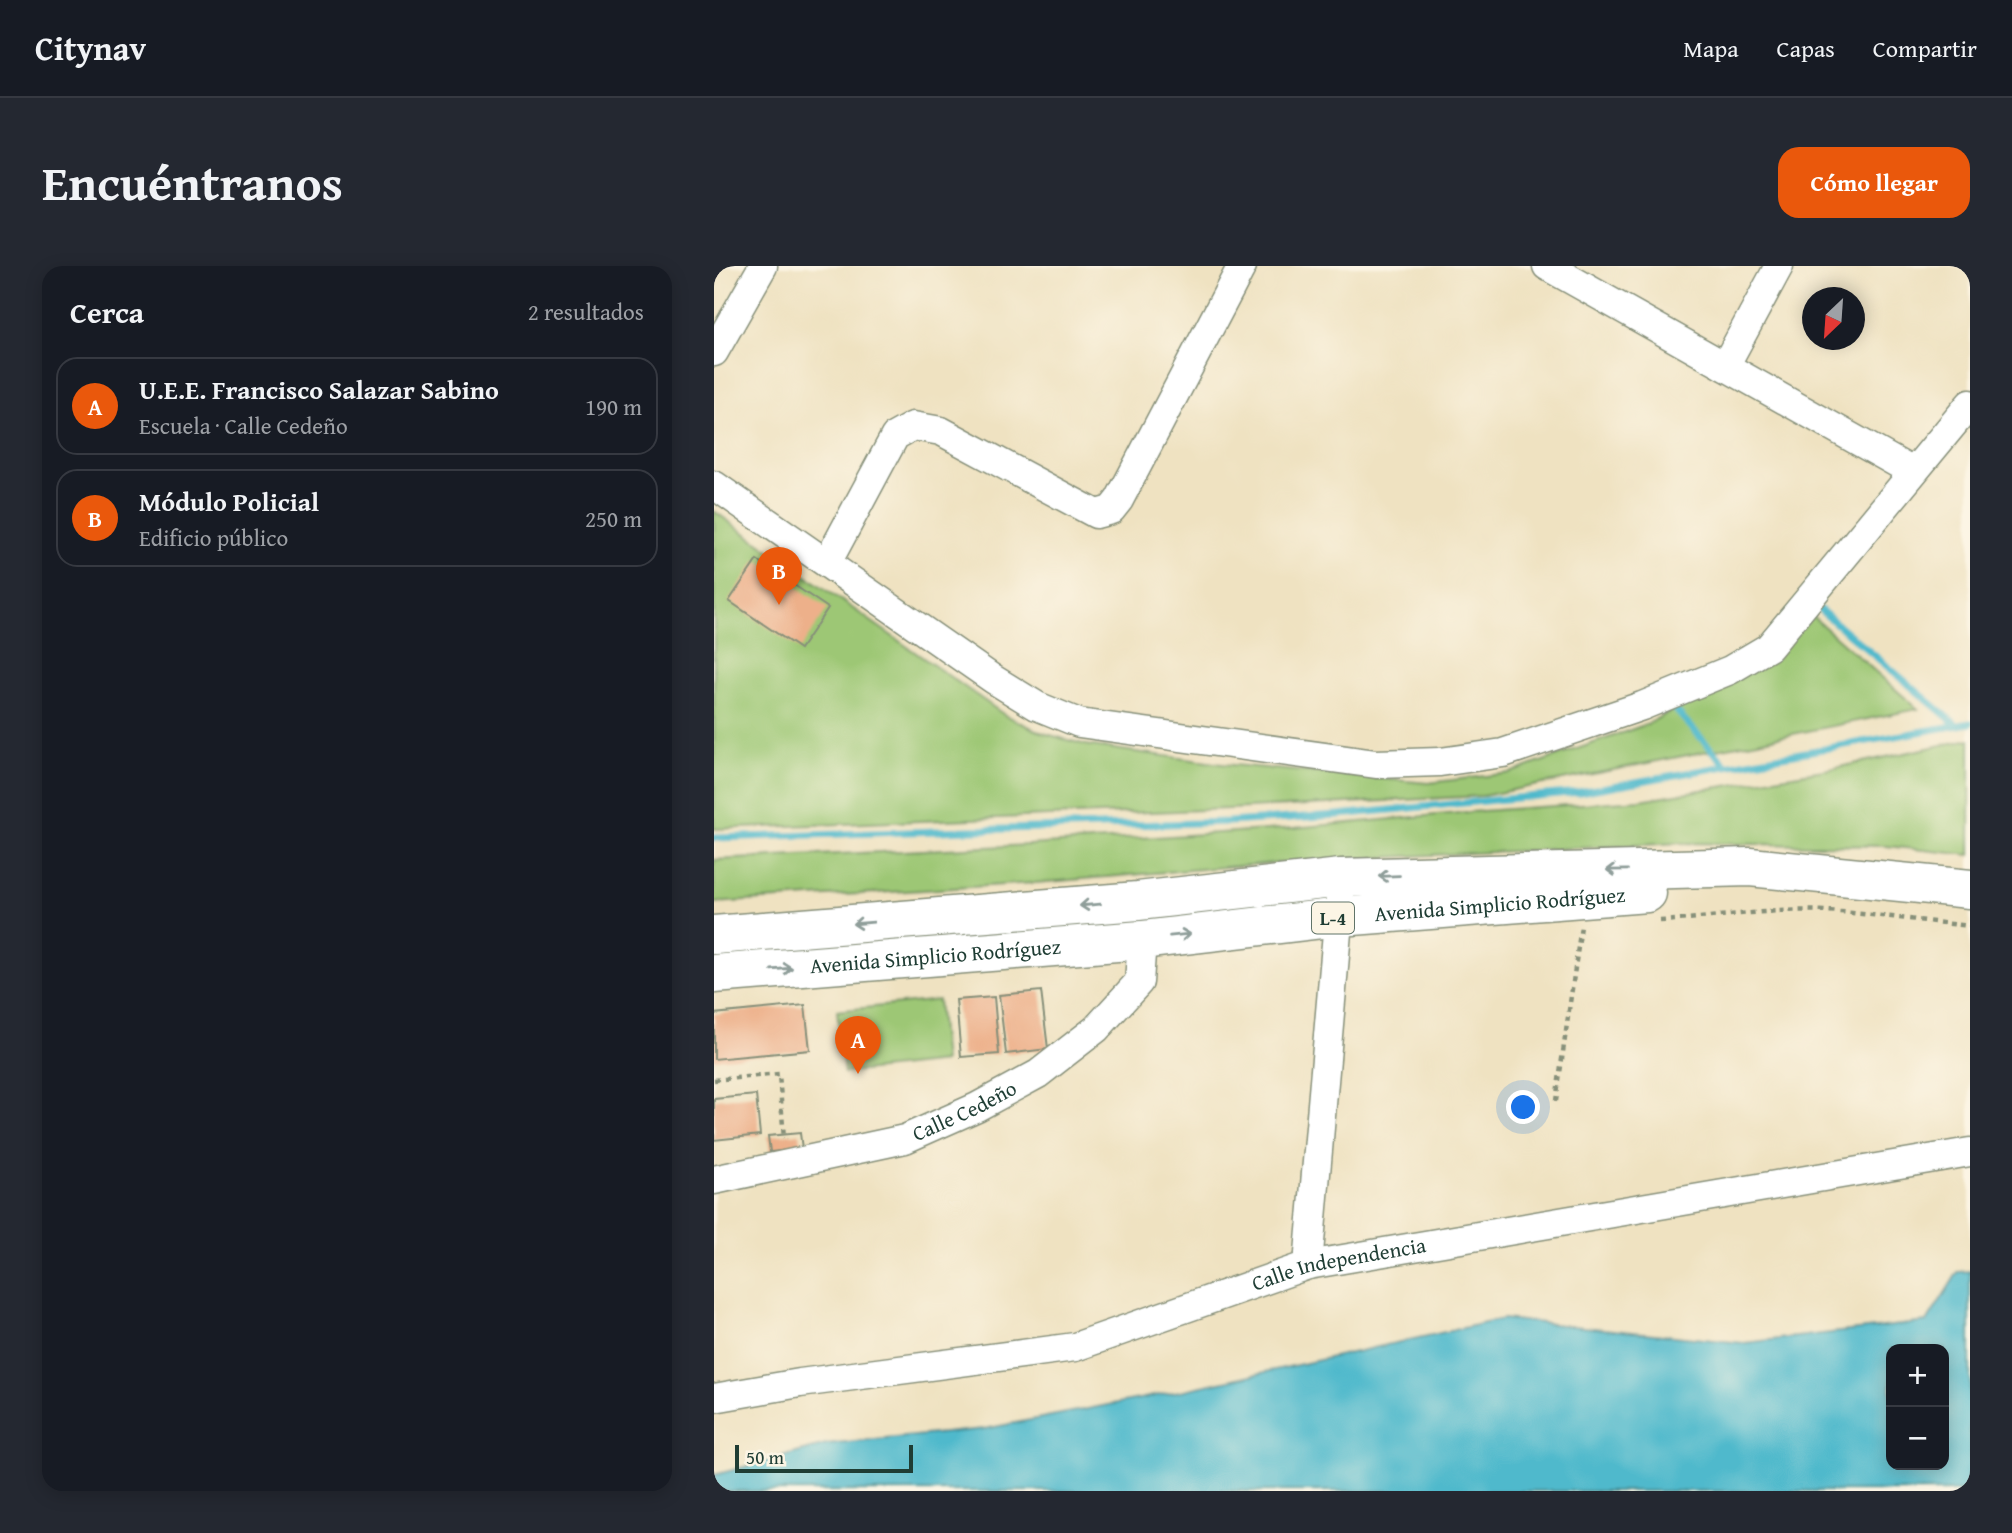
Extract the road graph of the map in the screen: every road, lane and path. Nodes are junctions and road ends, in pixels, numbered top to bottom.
1 (763, 266) edge
2 (1242, 266) edge
3 (1547, 266) edge
4 (1779, 266) edge
5 (714, 352) edge
6 (1725, 366) junction
7 (1970, 404) edge
8 (1913, 472) junction
9 (714, 485) edge
10 (827, 563) junction
11 (1340, 878) junction
12 (1962, 888) edge
13 (1340, 917) junction
14 (1647, 922) dead end
15 (1568, 926) dead end
16 (1970, 926) edge
17 (714, 935) edge
18 (1142, 940) junction
19 (714, 974) edge
20 (714, 1080) edge
21 (1556, 1101) dead end
22 (1970, 1152) edge
23 (786, 1164) junction
24 (714, 1180) edge
25 (1308, 1265) junction
26 (714, 1398) edge

1 - 5 street
2 - 10 street
3 - 6 street
4 - 6 street
6 - 8 street
7 - 8 street
8 - 10 street
9 - 10 street
12 -> 11 main road, Avenida Simplicio Rodríguez / L-4
11 - 13 street
11 -> 17 main road, Avenida Simplicio Rodríguez / L-4
12 - 13 main road, Avenida Simplicio Rodríguez / L-4
18 -> 13 main road, Avenida Simplicio Rodríguez / L-4
13 - 25 street
14 - 16 path
15 - 21 path
19 -> 18 main road, Avenida Simplicio Rodríguez / L-4
18 - 23 street, Calle Cedeño
20 - 23 path
22 - 25 street, Calle Independencia
23 - 24 street, Calle Cedeño
25 - 26 street, Calle Independencia

